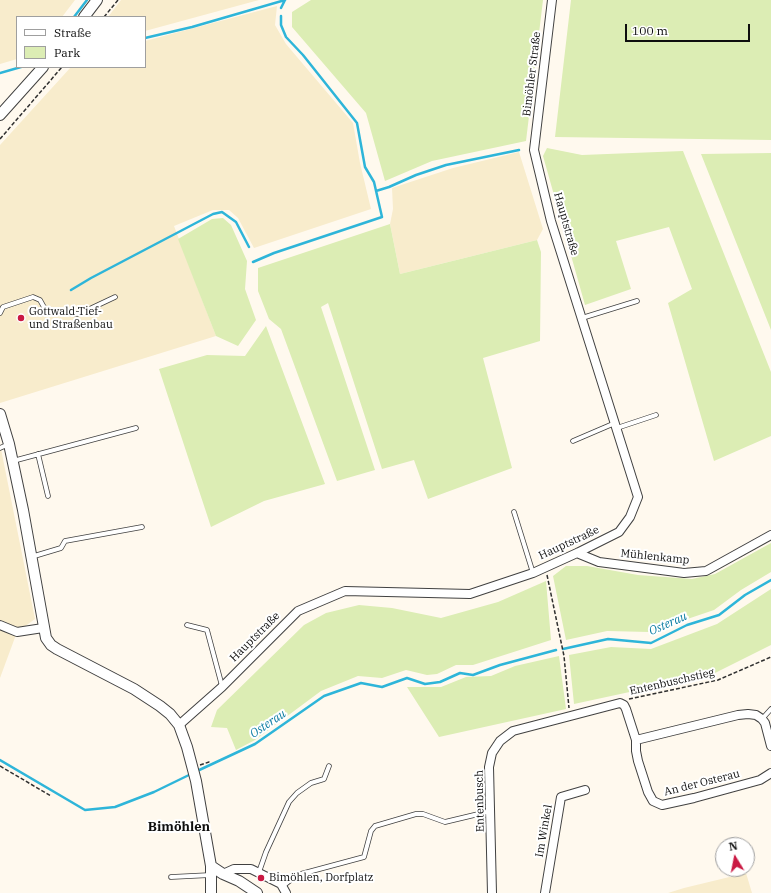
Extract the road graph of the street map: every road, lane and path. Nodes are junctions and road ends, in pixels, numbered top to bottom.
1 (97, 0) edge
2 (118, 0) edge
3 (552, 0) edge
4 (85, 16) edge
5 (105, 16) edge
6 (42, 68) edge
7 (61, 68) edge
8 (0, 115) edge
9 (0, 138) edge
10 (534, 150) joint
11 (114, 297) dead end
12 (637, 301) dead end
13 (0, 313) edge
14 (582, 318) junction
15 (0, 414) edge
16 (656, 415) dead end
17 (615, 426) junction
18 (136, 428) dead end
19 (573, 441) dead end
20 (4, 446) edge
21 (38, 454) junction
22 (13, 461) junction
23 (48, 496) dead end
24 (514, 512) dead end
25 (142, 527) dead end
26 (771, 535) edge
27 (577, 553) junction
28 (31, 557) junction
29 (533, 573) junction
30 (547, 574) dead end
31 (187, 625) dead end
32 (0, 626) edge
33 (43, 628) junction
34 (771, 658) edge
35 (222, 687) junction
36 (620, 703) junction
37 (771, 709) edge
38 (570, 715) junction
39 (762, 719) junction
40 (179, 725) junction
41 (636, 740) junction
42 (771, 746) edge
43 (209, 762) dead end
44 (210, 764) dead end
45 (0, 766) edge
46 (329, 766) dead end
47 (771, 773) edge
48 (585, 790) dead end
49 (51, 796) dead end
50 (491, 811) junction
51 (211, 870) junction
52 (259, 872) junction
53 (223, 874) junction
54 (171, 877) dead end
55 (284, 890) edge
56 (211, 893) edge
57 (257, 893) edge
58 (492, 893) edge
59 (545, 893) edge

1 - 4 street
2 - 5 path
3 - 10 street, Bimöhler Straße
6 - 8 street
7 - 9 path
10 - 14 street, Hauptstraße
11 - 13 lane
12 - 14 lane
14 - 17 street, Hauptstraße
15 - 20 street
16 - 17 lane
17 - 19 lane
17 - 27 street, Hauptstraße
18 - 21 lane
20 - 22 street
21 - 22 lane
21 - 23 lane
22 - 28 street
24 - 29 lane
25 - 28 lane
26 - 27 street, Mühlenkamp
27 - 29 street, Hauptstraße
28 - 33 street
29 - 35 street, Hauptstraße
30 - 38 path
31 - 35 lane
32 - 33 street
33 - 40 street
34 - 36 path, Entenbuschstieg
35 - 40 street, Hauptstraße
36 - 38 street, Entenbusch
36 - 41 street, An der Osterau
37 - 39 lane
38 - 50 street, Entenbusch
39 - 41 street
39 - 42 street
40 - 51 street
41 - 47 street, An der Osterau
43 - 44 path
45 - 49 path
46 - 52 lane
48 - 59 street, Im Winkel
50 - 55 lane
50 - 58 street, Entenbusch
51 - 53 street
51 - 54 lane
51 - 56 street
52 - 53 street
52 - 55 street
53 - 57 street

